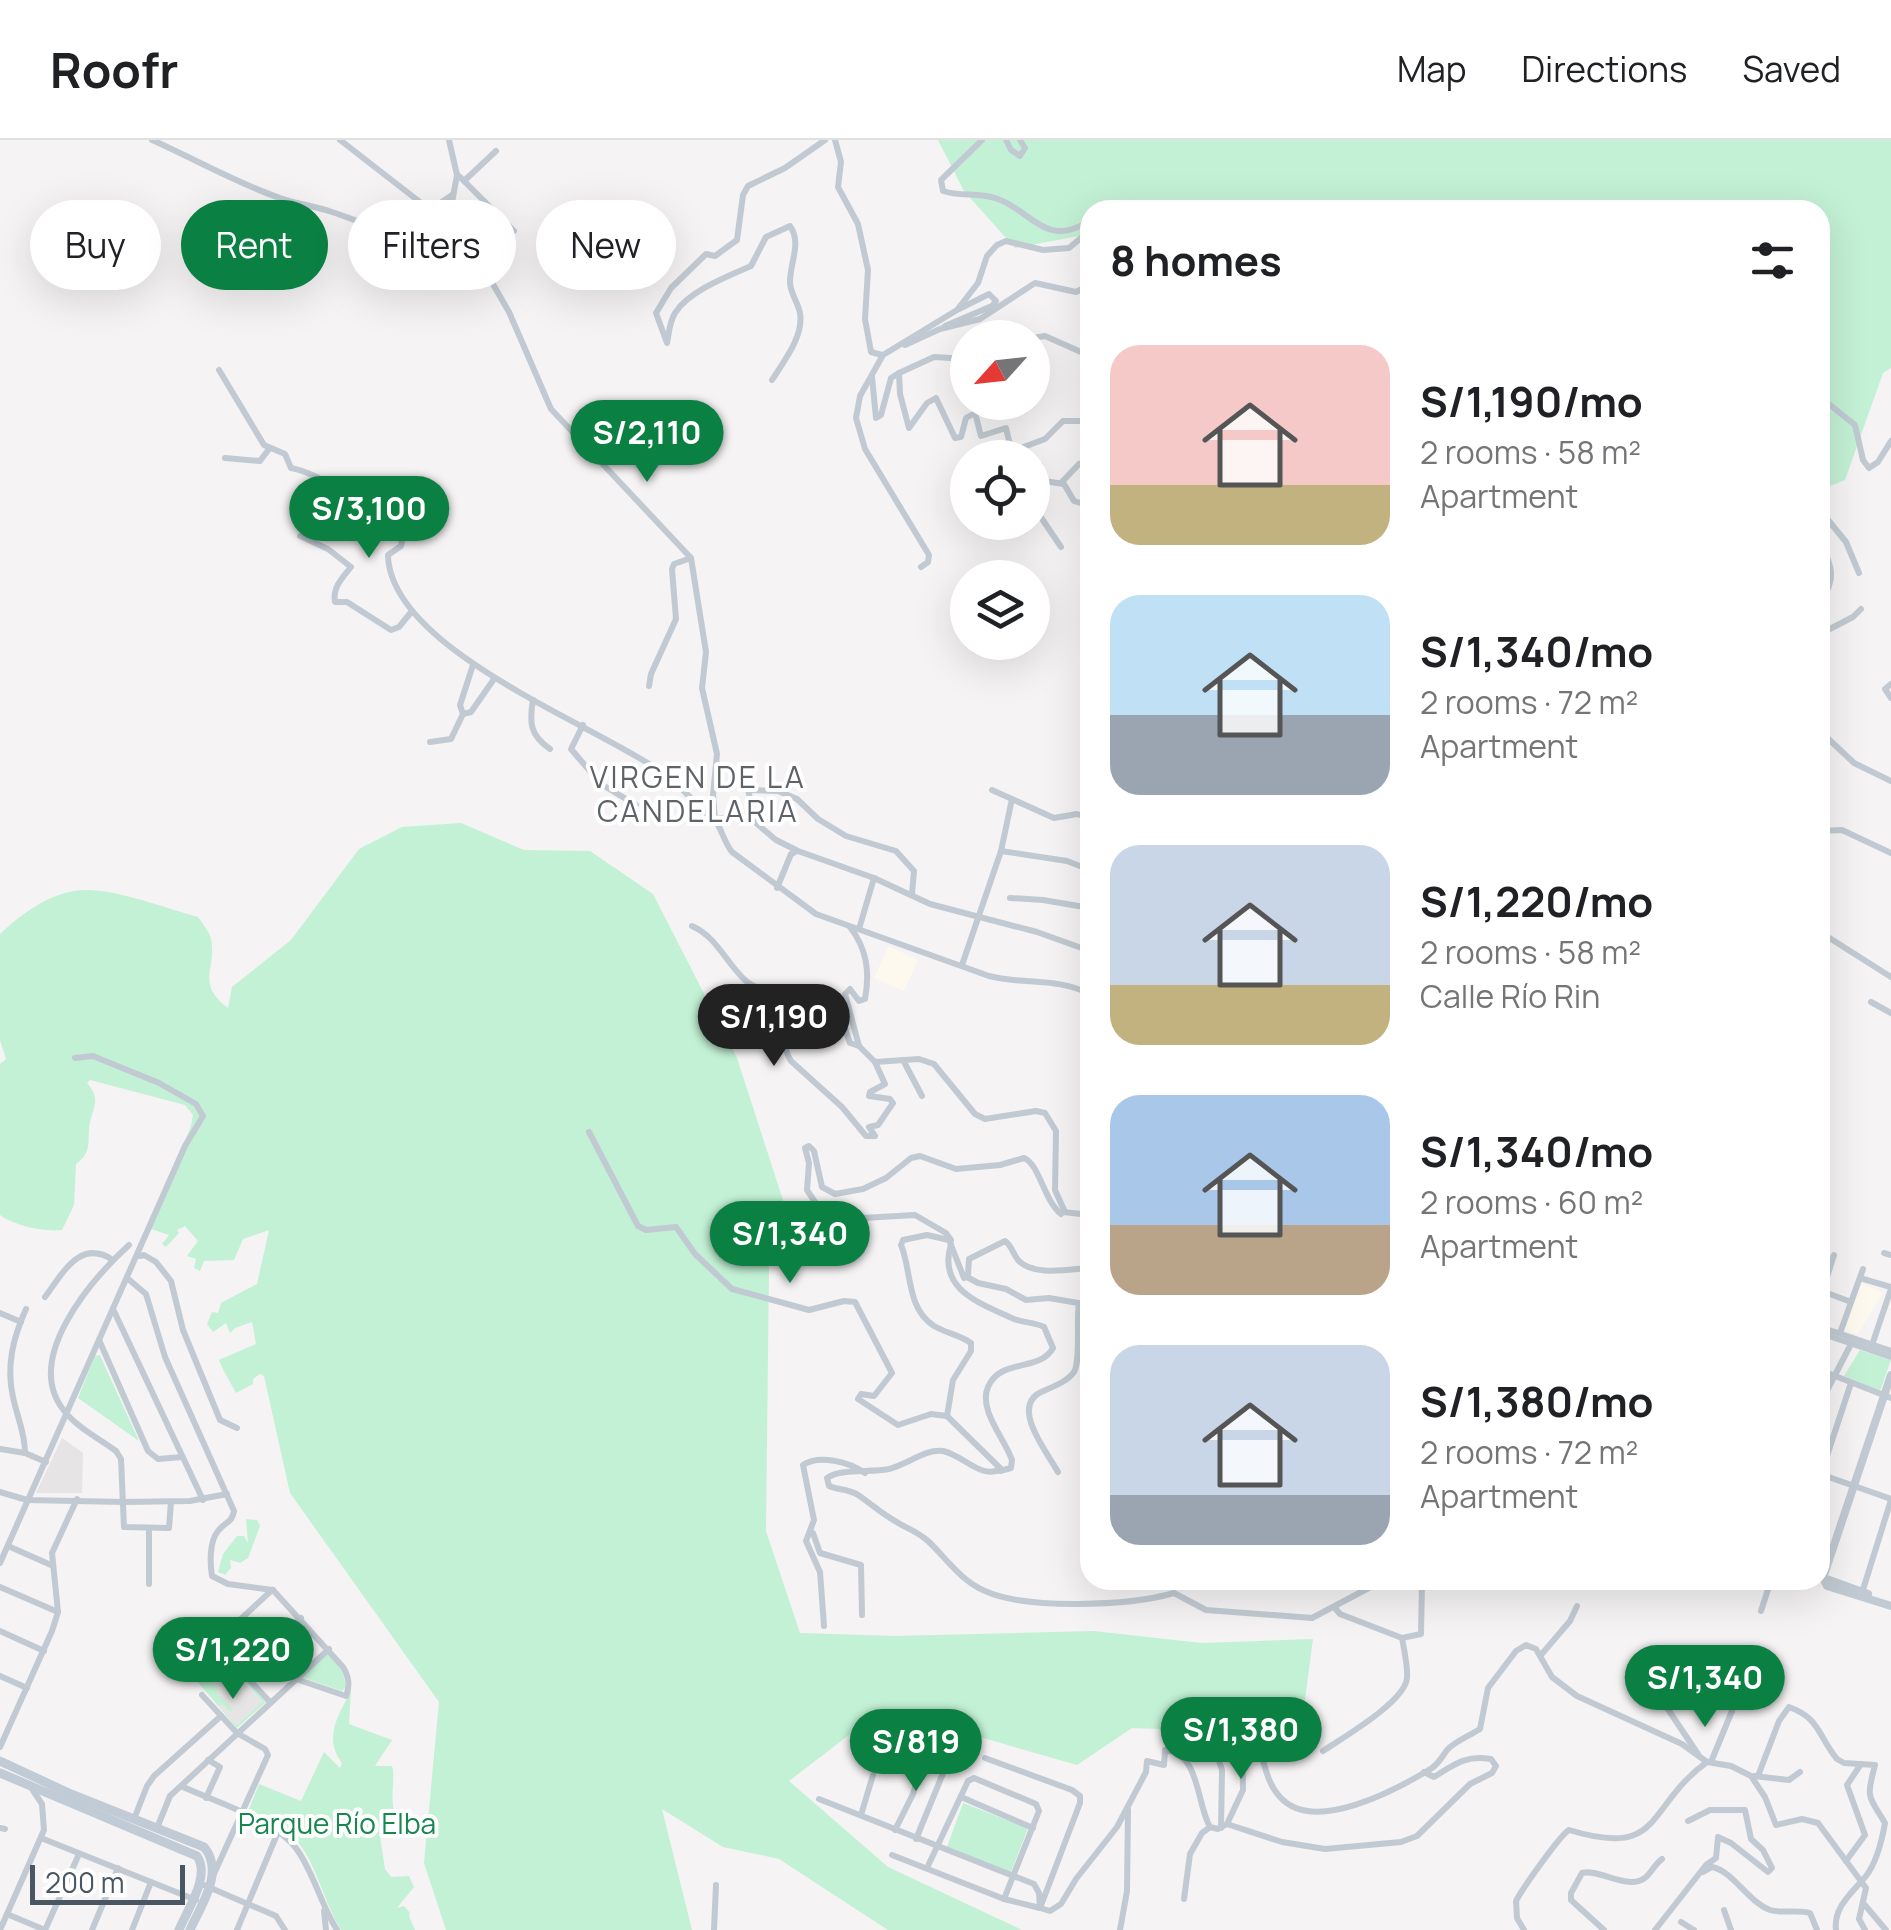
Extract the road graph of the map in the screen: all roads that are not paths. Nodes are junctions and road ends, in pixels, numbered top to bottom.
1 (152, 140) edge
2 (340, 140) edge
3 (449, 140) edge
4 (824, 140) edge
5 (835, 140) edge
6 (982, 140) edge
7 (1006, 140) edge
8 (1020, 140) edge
9 (496, 151) dead end
10 (460, 178) junction
11 (454, 194) junction
12 (453, 200) edge
13 (482, 200) edge
14 (348, 217) edge
15 (1080, 225) edge
16 (1080, 239) edge
17 (497, 290) edge
18 (1080, 290) edge
19 (956, 310) junction
20 (940, 329) junction
21 (1050, 338) edge
22 (899, 347) junction
23 (1080, 352) edge
24 (883, 355) junction
25 (950, 357) edge
26 (219, 370) dead end
27 (899, 373) junction
28 (871, 376) junction
29 (772, 380) dead end
30 (1830, 405) edge
31 (1080, 421) edge
32 (1009, 440) edge
33 (1043, 440) edge
34 (1891, 440) edge
35 (270, 449) junction
36 (225, 458) dead end
37 (1079, 464) dead end
38 (1050, 483) edge
39 (1061, 484) junction
40 (1080, 503) edge
41 (1830, 522) edge
42 (1050, 530) edge
43 (300, 536) dead end
44 (1061, 547) dead end
45 (691, 558) junction
46 (921, 567) dead end
47 (1859, 573) dead end
48 (1861, 609) dead end
49 (412, 611) junction
50 (1830, 629) edge
51 (473, 665) junction
52 (494, 680) junction
53 (1891, 684) edge
54 (649, 686) dead end
55 (1891, 698) edge
56 (532, 700) junction
57 (463, 714) junction
58 (582, 726) junction
59 (1830, 741) edge
60 (430, 742) dead end
61 (550, 749) dead end
62 (1891, 781) edge
63 (992, 790) dead end
64 (692, 794) junction
65 (713, 795) junction
66 (1012, 799) junction
67 (636, 805) dead end
68 (752, 814) junction
69 (1080, 815) edge
70 (716, 820) junction
71 (1830, 831) edge
72 (798, 851) junction
73 (1002, 851) junction
74 (1891, 853) edge
75 (1080, 866) edge
76 (874, 878) junction
77 (778, 888) junction
78 (912, 894) junction
79 (1010, 898) dead end
80 (1080, 906) edge
81 (978, 918) junction
82 (848, 925) junction
83 (692, 926) dead end
84 (859, 930) junction
85 (1830, 938) edge
86 (1080, 947) edge
87 (962, 965) junction
88 (1891, 978) edge
89 (1080, 989) edge
90 (789, 997) dead end
91 (1872, 1002) dead end
92 (1891, 1012) edge
93 (859, 1046) junction
94 (75, 1058) dead end
95 (904, 1060) junction
96 (875, 1062) junction
97 (922, 1096) dead end
98 (590, 1132) dead end
99 (1063, 1212) junction
100 (1080, 1214) edge
101 (951, 1243) junction
102 (129, 1246) dead end
103 (1834, 1255) dead end
104 (138, 1256) junction
105 (113, 1260) junction
106 (1830, 1267) edge
107 (1080, 1268) edge
108 (1863, 1268) dead end
109 (967, 1277) junction
110 (128, 1278) junction
111 (1860, 1278) junction
112 (1891, 1288) edge
113 (45, 1297) dead end
114 (1830, 1297) edge
115 (1852, 1302) junction
116 (1079, 1303) joint
117 (112, 1308) junction
118 (26, 1309) dead end
119 (0, 1313) edge
120 (20, 1322) junction
121 (1830, 1332) edge
122 (1830, 1333) edge
123 (1840, 1334) junction
124 (99, 1340) junction
125 (1853, 1341) junction
126 (1872, 1345) junction
127 (1891, 1354) edge
128 (1830, 1374) edge
129 (1891, 1375) edge
130 (1836, 1376) junction
131 (1851, 1383) junction
132 (1830, 1386) edge
133 (1888, 1397) edge
134 (66, 1414) junction
135 (947, 1416) junction
136 (237, 1428) dead end
137 (1830, 1445) edge
138 (0, 1450) edge
139 (25, 1453) junction
140 (182, 1457) junction
141 (46, 1462) junction
142 (1000, 1471) junction
143 (1058, 1472) dead end
144 (866, 1473) junction
145 (1830, 1478) edge
146 (1854, 1486) junction
147 (0, 1492) edge
148 (226, 1494) junction
149 (26, 1500) junction
150 (78, 1500) junction
151 (202, 1500) junction
152 (1891, 1500) edge
153 (123, 1502) junction
154 (172, 1502) junction
155 (812, 1527) junction
156 (149, 1529) junction
157 (8, 1546) junction
158 (1830, 1561) edge
159 (0, 1563) edge
160 (51, 1566) junction
161 (1830, 1582) edge
162 (148, 1584) dead end
163 (0, 1587) edge
164 (273, 1590) junction
165 (1366, 1590) edge
166 (1422, 1590) edge
167 (1768, 1590) edge
168 (1862, 1594) junction
169 (1891, 1604) edge
170 (1577, 1606) dead end
171 (1334, 1608) junction
172 (1762, 1611) dead end
173 (58, 1612) junction
174 (862, 1615) dead end
175 (302, 1618) junction
176 (824, 1626) dead end
177 (0, 1631) edge
178 (202, 1637) dead end
179 (1402, 1638) junction
180 (215, 1643) junction
181 (329, 1649) junction
182 (44, 1651) junction
183 (1541, 1654) junction
184 (1642, 1664) dead end
185 (242, 1673) junction
186 (0, 1676) edge
187 (296, 1679) junction
188 (27, 1688) junction
189 (202, 1695) dead end
190 (270, 1702) junction
191 (1732, 1711) dead end
192 (221, 1716) junction
193 (236, 1733) junction
194 (1214, 1746) dead end
195 (0, 1747) edge
196 (928, 1748) dead end
197 (1323, 1751) dead end
198 (985, 1758) dead end
199 (208, 1760) junction
200 (0, 1761) edge
201 (1707, 1761) junction
202 (1862, 1763) junction
203 (922, 1766) dead end
204 (1424, 1772) junction
205 (1800, 1772) dead end
206 (0, 1774) edge
207 (873, 1775) dead end
208 (1755, 1776) junction
209 (181, 1786) junction
210 (30, 1788) junction
211 (961, 1797) junction
212 (206, 1798) junction
213 (819, 1799) dead end
214 (1128, 1809) junction
215 (241, 1814) junction
216 (860, 1815) junction
217 (134, 1819) junction
218 (1688, 1822) dead end
219 (1224, 1826) junction
220 (1210, 1827) junction
221 (157, 1828) junction
222 (1033, 1828) junction
223 (895, 1830) junction
224 (278, 1832) junction
225 (41, 1838) junction
226 (916, 1839) junction
227 (204, 1847) junction
228 (938, 1848) junction
229 (80, 1853) junction
230 (224, 1854) junction
231 (892, 1855) dead end
232 (1662, 1858) dead end
233 (1846, 1860) junction
234 (118, 1868) junction
235 (928, 1868) junction
236 (1702, 1872) junction
237 (1012, 1877) junction
238 (1860, 1880) junction
239 (152, 1882) junction
240 (207, 1882) junction
241 (716, 1885) dead end
242 (1004, 1899) junction
243 (1184, 1899) dead end
244 (197, 1900) junction
245 (1863, 1902) junction
246 (248, 1904) junction
247 (1040, 1908) junction
248 (324, 1910) junction
249 (1724, 1910) dead end
250 (7, 1914) junction
251 (1681, 1922) dead end
252 (1, 1925) edge
253 (240, 1929) edge
254 (45, 1930) edge
255 (92, 1930) edge
256 (132, 1930) edge
257 (179, 1930) edge
258 (190, 1930) edge
259 (285, 1930) edge
260 (326, 1930) edge
261 (337, 1930) edge
262 (714, 1930) edge
263 (1120, 1930) edge
264 (1524, 1930) edge
265 (1604, 1930) edge
266 (1656, 1930) edge
267 (1694, 1930) edge
268 (1731, 1930) edge
269 (1817, 1930) edge
270 (1836, 1930) edge
271 (1864, 1930) edge
272 (1886, 1930) edge

1 - 14 street
2 - 11 street
3 - 10 street
4 - 29 street
5 - 24 street
6 - 15 street
7 - 8 street
9 - 10 street
10 - 11 street
10 - 13 street
11 - 12 street
16 - 19 street
17 - 45 street
18 - 20 street
19 - 20 street
19 - 22 street
20 - 22 street
21 - 23 street
22 - 24 street
24 - 28 street
25 - 27 street
26 - 35 street
27 - 28 street
27 - 32 street
28 - 46 street
30 - 34 street
31 - 33 street
35 - 36 street
35 - 49 street
37 - 39 street
38 - 39 street
39 - 40 street
41 - 47 street
42 - 44 street
43 - 49 street
45 - 54 street
45 - 65 street
48 - 50 street
49 - 51 street
51 - 52 street
51 - 57 street
52 - 56 street
52 - 57 street
53 - 55 street
56 - 58 street
56 - 61 street
57 - 60 street
58 - 64 street
58 - 67 street
59 - 62 street
63 - 66 street
64 - 65 street
64 - 70 street
65 - 70 street
66 - 69 street
66 - 73 street
68 - 70 street
68 - 72 street
68 - 78 street
70 - 77 street
71 - 74 street
72 - 76 street
72 - 77 street
73 - 75 street
73 - 81 street
76 - 78 street
76 - 84 street
77 - 82 street
78 - 81 street
79 - 80 street
81 - 86 street
81 - 87 street
82 - 84 street
82 - 93 street
83 - 96 street
84 - 87 street
85 - 88 street
87 - 89 street
90 - 93 street
91 - 92 street
93 - 96 street
94 - 104 street
95 - 96 street
95 - 97 street
95 - 99 street
98 - 135 street
99 - 100 street
99 - 101 street
101 - 109 street
101 - 135 street
101 - 142 street
102 - 105 street
103 - 106 street
104 - 110 street
104 - 136 street
105 - 113 street
105 - 134 street
107 - 109 street
108 - 111 street
109 - 116 street
110 - 117 street
110 - 148 street
111 - 112 street
111 - 115 street
112 - 126 street
114 - 115 street
115 - 123 street
116 - 143 street
117 - 124 street
117 - 140 street
118 - 120 street
119 - 120 street
120 - 139 street
121 - 123 street
122 - 125 street
123 - 125 street
124 - 134 street
124 - 140 street
125 - 126 street
125 - 127 street
125 - 130 street
126 - 127 street
128 - 130 street
129 - 133 street
130 - 131 street
130 - 132 street
131 - 133 street
131 - 137 street
133 - 146 street
134 - 141 street
134 - 153 street
135 - 142 street
138 - 139 street
139 - 141 street
140 - 151 street
141 - 149 street
142 - 144 street
144 - 155 street
144 - 171 street
145 - 146 street
146 - 152 street
146 - 158 street
147 - 149 street
148 - 151 street
148 - 164 street
149 - 150 street
149 - 157 street
150 - 153 street
150 - 160 street
151 - 154 street
152 - 168 street
153 - 154 street
153 - 156 street
154 - 156 street
155 - 174 street
155 - 176 street
156 - 162 street
157 - 159 street
157 - 160 street
160 - 173 street
161 - 168 street
163 - 173 street
164 - 175 street
164 - 180 street
165 - 171 street
166 - 179 street
167 - 172 street
168 - 169 street
170 - 183 street
171 - 179 street
173 - 182 street
175 - 181 street
175 - 185 street
177 - 182 street
178 - 180 street
179 - 197 street
180 - 185 street
181 - 187 street
181 - 187 street
182 - 188 street
183 - 201 street
183 - 204 street
184 - 201 street
185 - 190 street
186 - 188 street
187 - 190 street
188 - 195 street
189 - 192 street
190 - 193 street
191 - 201 street
192 - 193 street
192 - 217 street
193 - 199 street
193 - 215 street
194 - 219 street
196 - 226 street
198 - 247 street
199 - 209 street
199 - 212 street
200 - 217 main road
201 - 208 street
201 - 264 street
202 - 208 street
202 - 233 street
202 - 238 street
203 - 223 street
204 - 219 street
204 - 219 street
205 - 208 street
206 - 210 main road
207 - 216 street
208 - 233 street
209 - 212 street
209 - 221 street
210 - 225 street
210 - 240 main road
211 - 222 street
211 - 222 street
211 - 228 street
212 - 215 street
213 - 216 street
214 - 220 street
214 - 247 street
214 - 263 street
215 - 224 street
215 - 230 street
216 - 223 street
217 - 221 main road
218 - 236 street
219 - 220 street
220 - 243 street
221 - 227 main road
222 - 237 street
223 - 226 street
224 - 246 street
224 - 248 street
225 - 229 street
225 - 250 street
226 - 228 street
227 - 230 street
227 - 240 main road
228 - 235 street
228 - 237 street
229 - 234 street
229 - 254 street
230 - 240 street
231 - 235 street
232 - 265 street
233 - 238 street
234 - 239 street
234 - 255 street
235 - 242 street
236 - 266 street
236 - 269 street
237 - 242 street
237 - 247 street
238 - 245 street
238 - 270 street
239 - 244 street
239 - 256 street
240 - 244 main road
240 - 246 street
241 - 262 street
242 - 247 street
244 - 257 main road
244 - 258 main road
245 - 271 street
245 - 272 street
246 - 253 street
246 - 259 street
248 - 260 street
248 - 261 street
249 - 268 street
250 - 252 street
250 - 254 street
251 - 267 street

